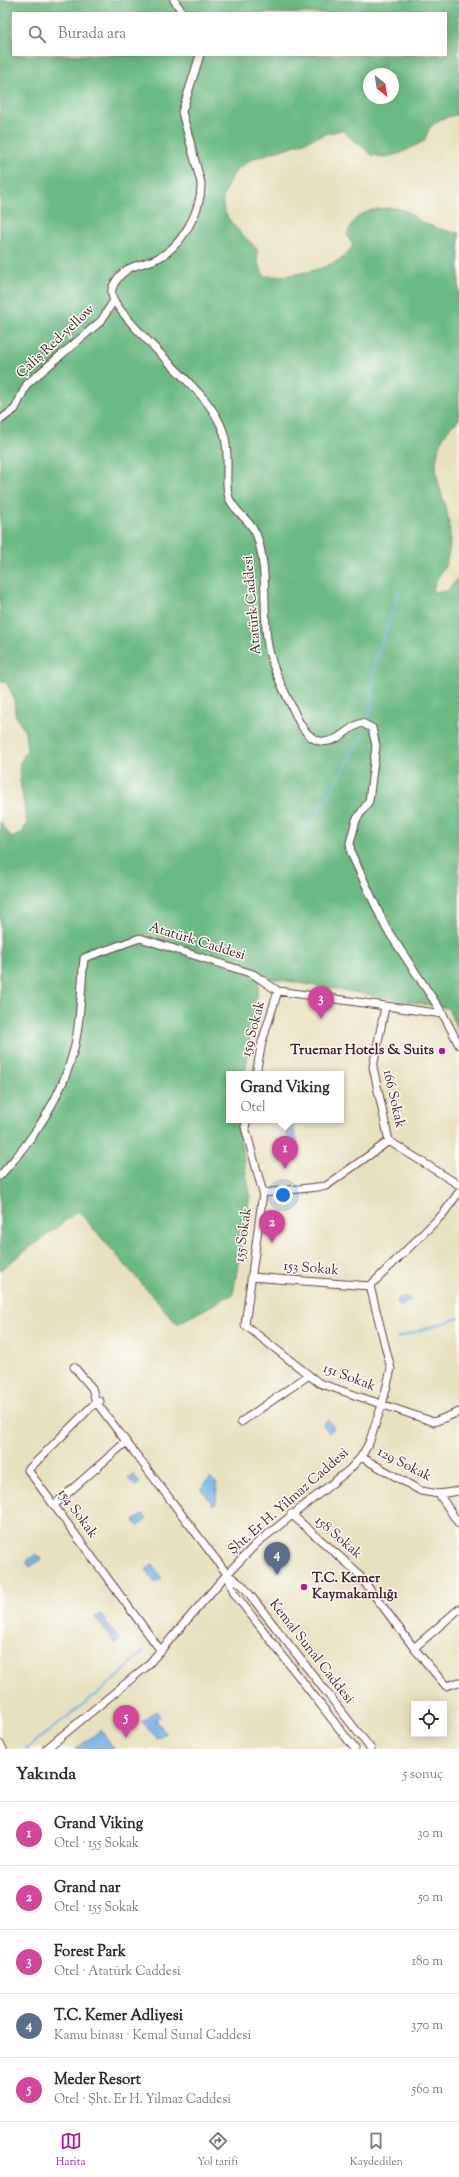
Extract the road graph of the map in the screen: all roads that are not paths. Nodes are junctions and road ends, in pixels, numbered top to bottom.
1 (174, 0) edge
2 (182, 12) edge
3 (200, 56) edge
4 (114, 300) junction
5 (0, 420) edge
6 (278, 991) junction
7 (385, 1007) junction
8 (443, 1014) junction
9 (459, 1045) edge
10 (257, 1071) edge
11 (246, 1123) edge
12 (390, 1141) junction
13 (0, 1176) edge
14 (459, 1185) edge
15 (459, 1192) edge
16 (263, 1193) junction
17 (251, 1277) junction
18 (370, 1286) junction
19 (74, 1367) dead end
20 (309, 1375) junction
21 (98, 1402) junction
22 (382, 1404) junction
23 (459, 1412) edge
24 (241, 1422) dead end
25 (126, 1442) junction
26 (361, 1458) junction
27 (459, 1491) edge
28 (440, 1494) junction
29 (54, 1505) junction
30 (291, 1514) junction
31 (459, 1524) edge
32 (226, 1574) junction
33 (459, 1609) edge
34 (266, 1616) junction
35 (257, 1622) junction
36 (414, 1648) junction
37 (160, 1651) junction
38 (459, 1682) edge
39 (0, 1744) edge
40 (3, 1749) edge
41 (46, 1749) edge
42 (355, 1749) edge
43 (371, 1749) edge

1 - 2 street
3 - 4 street
4 - 5 street, Çaliş Red-yellow
4 - 8 street, Atatürk Caddesi
6 - 7 street, Atatürk Caddesi
6 - 10 street, 159 Sokak
6 - 13 street, Atatürk Caddesi
7 - 8 street, Atatürk Caddesi
7 - 12 street, 166 Sokak
8 - 9 street, Atatürk Caddesi
11 - 16 street
12 - 14 street, 166 Sokak
12 - 16 street, 155 Sokak
15 - 18 street
16 - 17 street, 155 Sokak
17 - 18 street, 153 Sokak
17 - 20 street, 151 Sokak
18 - 22 street, Şht. Er H. Yilmaz Caddesi
19 - 21 street, Kemal Sunal Caddesi
20 - 22 street, 151 Sokak
20 - 24 street
21 - 25 street, Kemal Sunal Caddesi
21 - 29 street, 154 Sokak
22 - 23 street, 151 Sokak
22 - 26 street, Şht. Er H. Yilmaz Caddesi
25 - 29 street
25 - 32 street, Kemal Sunal Caddesi
26 - 28 street, 129 Sokak
26 - 30 street, Şht. Er H. Yilmaz Caddesi
27 - 28 street, 129 Sokak
28 - 31 street
29 - 37 street, 154 Sokak
30 - 32 street, Şht. Er H. Yilmaz Caddesi
30 - 36 street, 158 Sokak
32 - 34 street, Kemal Sunal Caddesi
32 - 35 street, Kemal Sunal Caddesi
32 - 37 street, Şht. Er H. Yilmaz Caddesi
33 - 36 street
34 - 35 street
34 - 43 street, Kemal Sunal Caddesi
35 - 42 street, Kemal Sunal Caddesi
36 - 38 street, 158 Sokak
37 - 41 street, Şht. Er H. Yilmaz Caddesi
39 - 40 street

